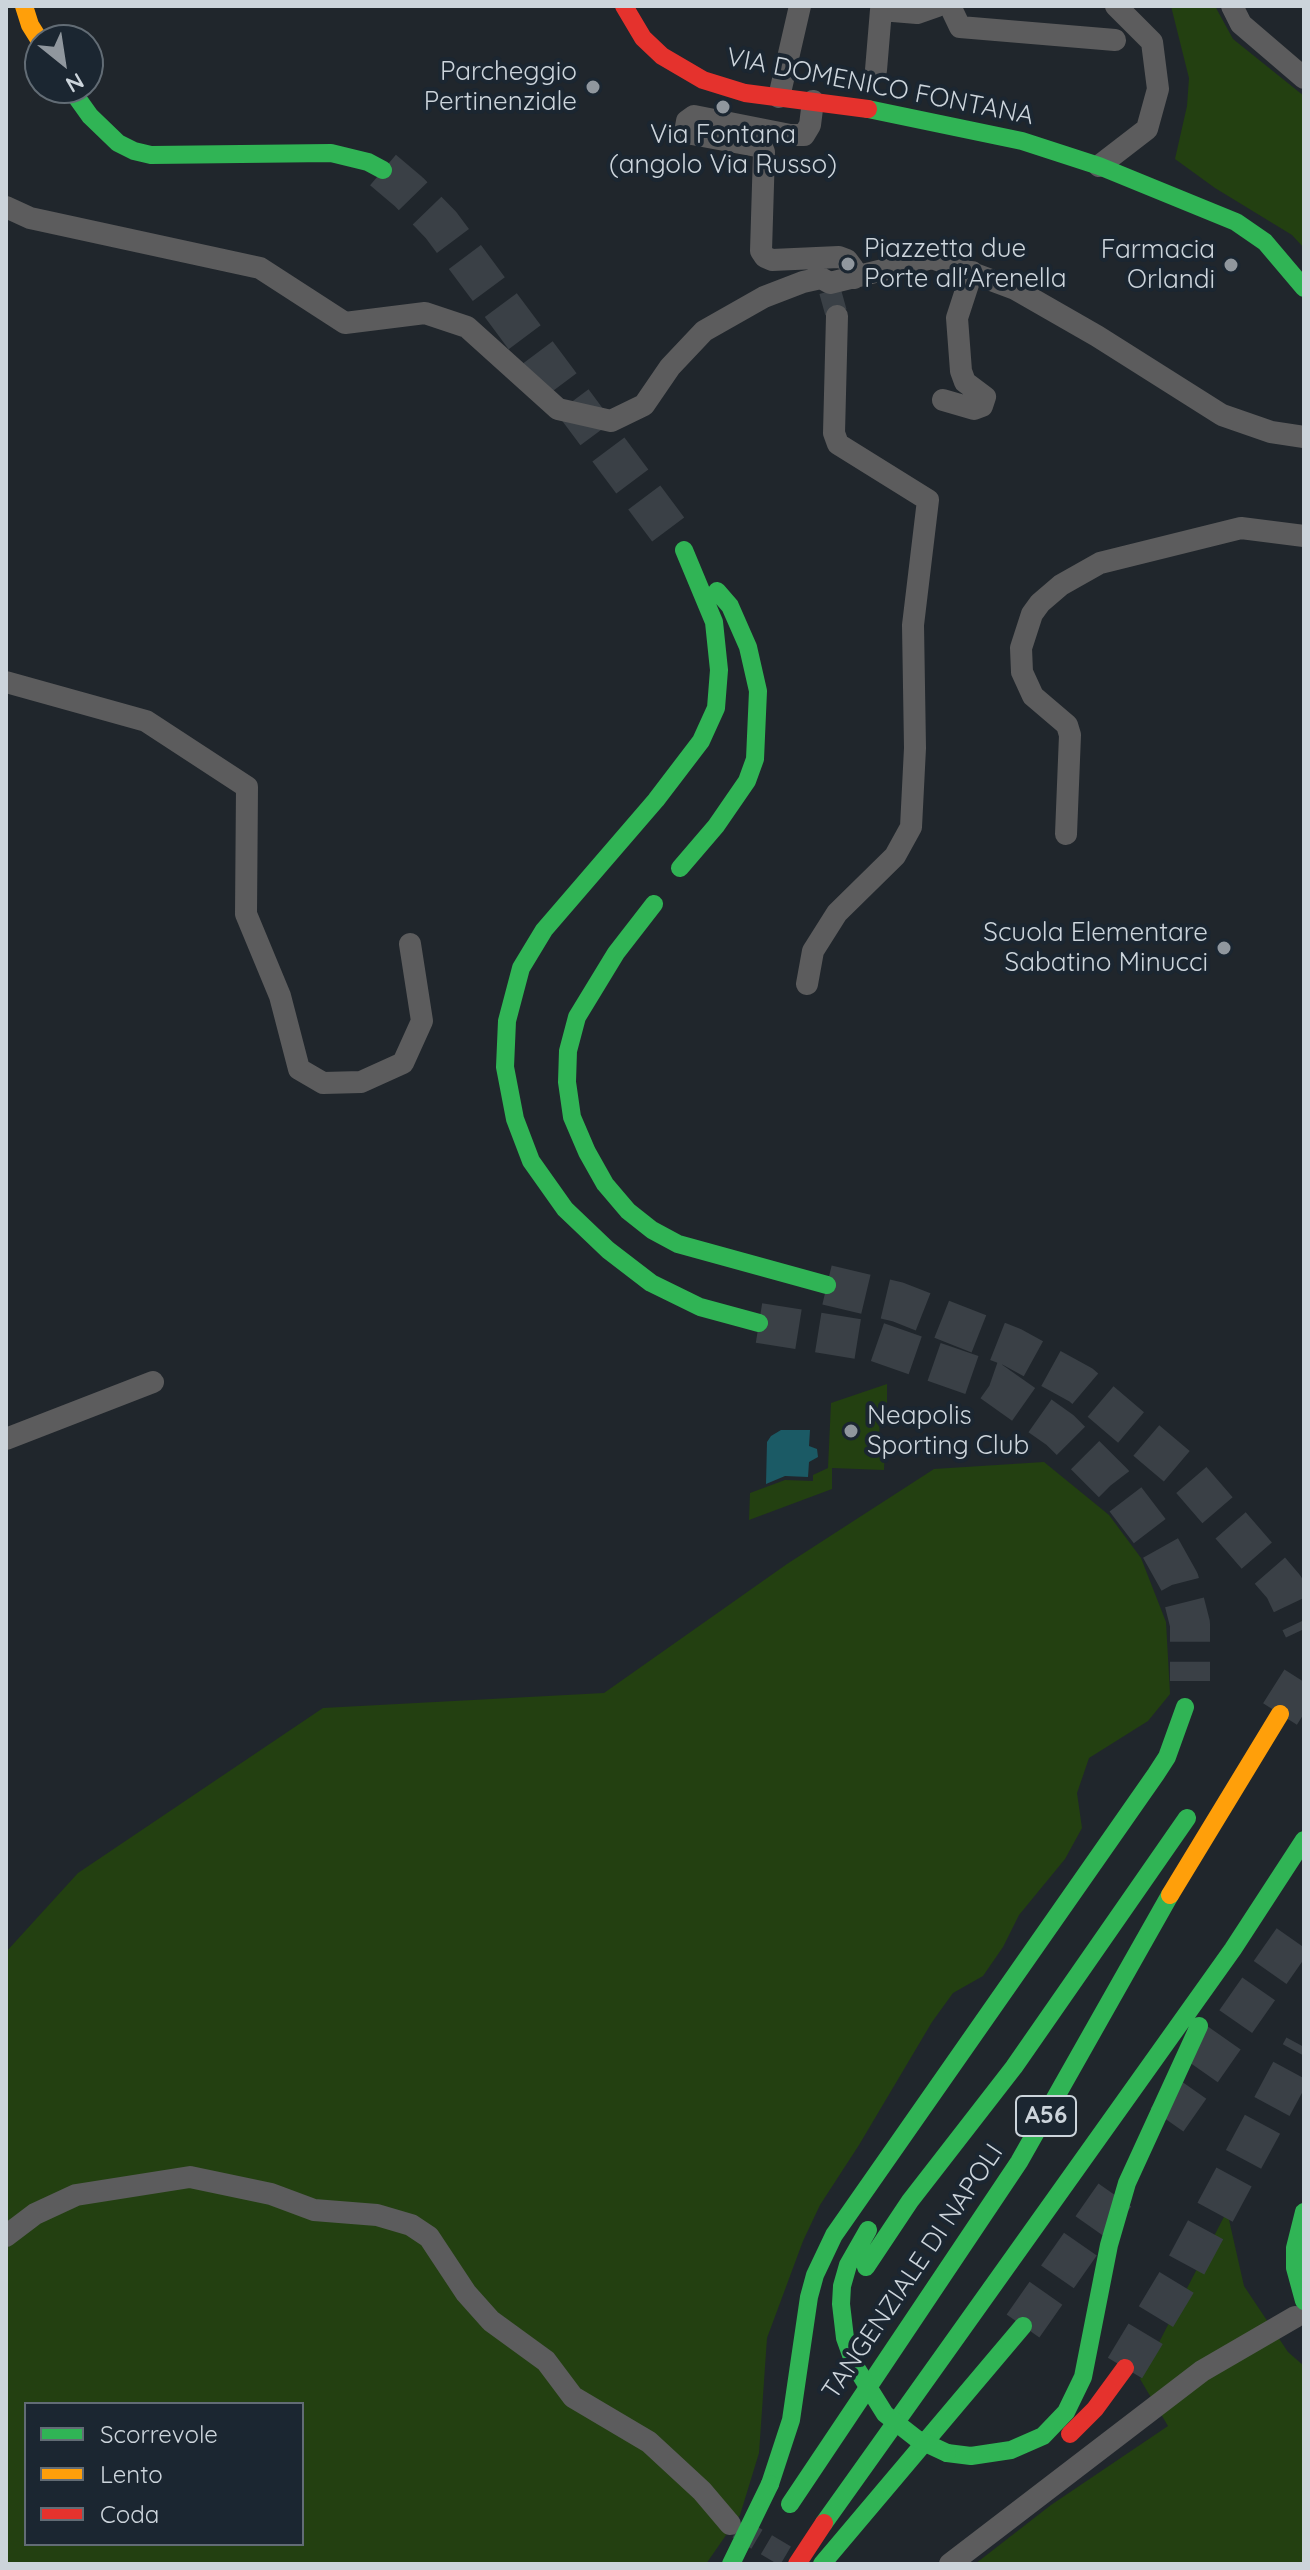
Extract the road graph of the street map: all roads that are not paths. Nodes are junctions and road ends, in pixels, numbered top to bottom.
1 (624, 6) edge
2 (785, 6) edge
3 (800, 6) edge
4 (937, 6) edge
5 (950, 6) edge
6 (1116, 6) edge
7 (1232, 6) edge
8 (1115, 40) dead end
9 (876, 70) dead end
10 (1304, 78) edge
11 (775, 97) junction
12 (813, 101) junction
13 (81, 104) edge
14 (1099, 166) junction
15 (383, 170) tunnel mouth
16 (6, 207) edge
17 (972, 272) junction
18 (854, 278) junction
19 (1304, 288) edge
20 (837, 316) tunnel mouth
21 (943, 400) dead end
22 (1304, 437) edge
23 (670, 532) tunnel mouth
24 (1304, 536) edge
25 (684, 550) junction
26 (6, 682) edge
27 (1066, 834) dead end
28 (680, 868) dead end
29 (654, 904) dead end
30 (410, 944) dead end
31 (807, 984) dead end
32 (827, 1285) tunnel mouth
33 (759, 1323) tunnel mouth
34 (153, 1382) dead end
35 (6, 1439) edge
36 (1217, 1784) dead end
37 (1161, 1800) dead end
38 (1198, 1805) dead end
39 (1304, 1840) edge
40 (1304, 1872) edge
41 (1233, 1949) junction
42 (912, 2168) dead end
43 (1304, 2212) edge
44 (6, 2236) edge
45 (1299, 2309) edge
46 (1023, 2326) tunnel mouth
47 (855, 2366) junction
48 (1125, 2368) tunnel mouth
49 (947, 2453) junction
50 (786, 2510) dead end
51 (730, 2524) tunnel mouth
52 (731, 2564) edge
53 (797, 2564) edge
54 (822, 2564) edge
55 (950, 2564) edge

1 - 11 main road, VIA DOMENICO FONTANA
2 - 11 street
3 - 11 street
4 - 9 street
5 - 8 street
6 - 14 street
7 - 10 street
11 - 12 main road, VIA DOMENICO FONTANA
12 - 14 main road, VIA DOMENICO FONTANA
12 - 18 street
13 - 15 main road
14 - 19 main road, VIA DOMENICO FONTANA
16 - 18 street
17 - 18 street
17 - 21 street
17 - 22 street
20 - 31 street
23 - 25 main road
24 - 27 street
25 - 28 main road
25 - 33 main road
26 - 30 street
29 - 32 main road
34 - 35 street
36 - 50 main road, TANGENZIALE DI NAPOLI / A56
37 - 52 main road, bridge
38 - 47 main road
39 - 41 main road, A56
40 - 41 main road
41 - 49 main road
41 - 53 main road, A56, bridge
42 - 47 main road
43 - 45 main road
44 - 51 street
45 - 55 street
46 - 54 main road
47 - 49 main road, bridge
48 - 49 main road

